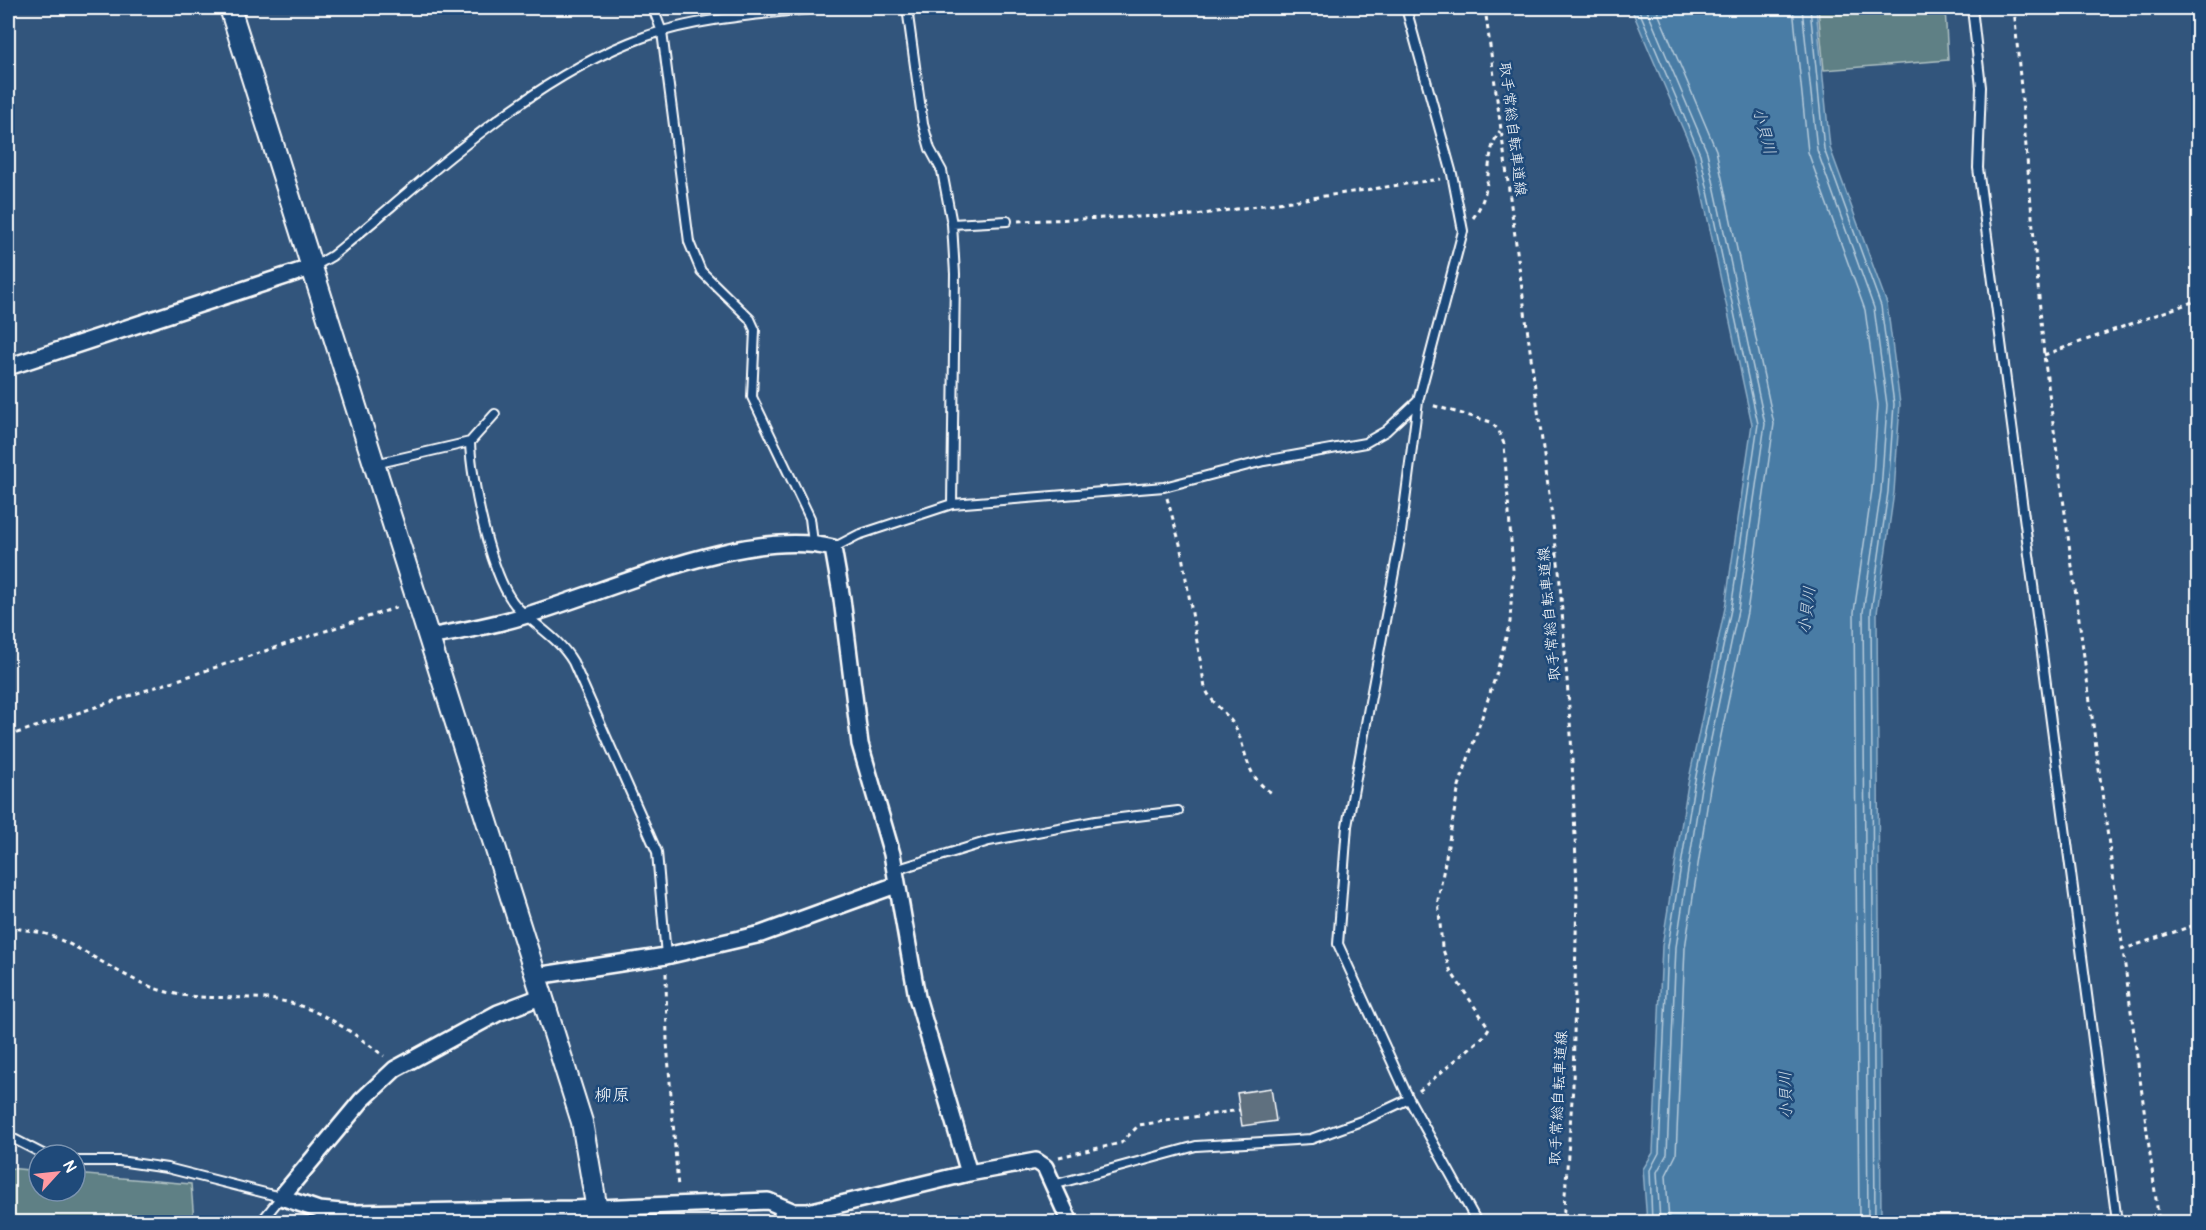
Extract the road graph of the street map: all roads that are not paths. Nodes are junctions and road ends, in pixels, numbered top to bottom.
1 (230, 8) edge
2 (654, 8) edge
3 (819, 8) edge
4 (907, 8) edge
5 (1407, 8) edge
6 (1972, 8) edge
7 (662, 32) junction
8 (1007, 221) road end
9 (952, 224) junction
10 (313, 267) junction
11 (8, 367) edge
12 (1418, 401) junction
13 (495, 414) dead end
14 (470, 442) junction
15 (373, 464) junction
16 (952, 504) junction
17 (813, 543) junction
18 (832, 549) junction
19 (529, 615) junction
20 (429, 637) junction
21 (1178, 811) dead end
22 (896, 878) junction
23 (666, 956) junction
24 (536, 976) junction
25 (543, 996) junction
26 (1409, 1100) junction
27 (8, 1136) edge
28 (27, 1146) edge
29 (87, 1161) edge
30 (969, 1173) junction
31 (1053, 1185) junction
32 (281, 1197) junction
33 (599, 1215) edge
34 (782, 1215) edge
35 (261, 1222) edge
36 (1070, 1222) edge
37 (1477, 1222) edge
38 (2116, 1222) edge

1 - 10 street
2 - 7 lane
3 - 7 lane
4 - 9 lane
5 - 12 lane
6 - 38 lane
7 - 10 lane
7 - 17 lane
8 - 9 lane
9 - 16 lane
10 - 11 street
10 - 15 street
12 - 16 lane
12 - 26 lane
13 - 14 lane
14 - 15 lane
14 - 19 lane
15 - 20 street
16 - 18 lane
17 - 18 street
17 - 19 street
18 - 22 street
19 - 20 street
19 - 23 lane
20 - 24 street
21 - 22 lane
22 - 23 street
22 - 30 street
23 - 24 street
24 - 25 street
25 - 32 street
25 - 33 street
26 - 31 lane
26 - 37 lane
27 - 28 lane
29 - 32 lane
30 - 31 street
30 - 34 street
31 - 36 street
32 - 33 street
32 - 35 lane
33 - 34 street

